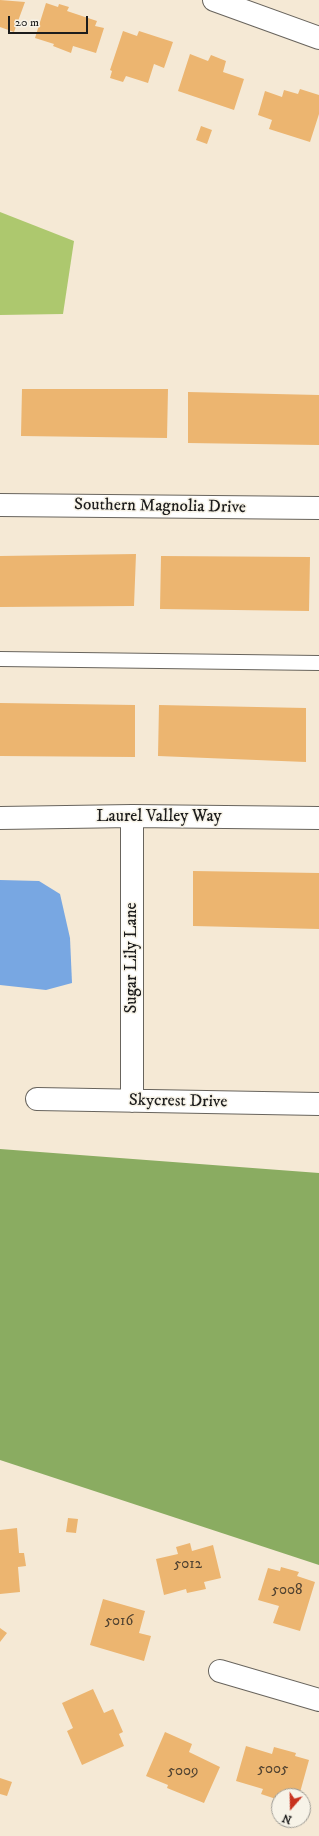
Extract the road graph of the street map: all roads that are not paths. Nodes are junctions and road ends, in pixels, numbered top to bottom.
1 (214, 0) edge
2 (319, 38) edge
3 (0, 505) edge
4 (319, 508) edge
5 (0, 659) edge
6 (319, 663) edge
7 (132, 816) junction
8 (0, 818) edge
9 (319, 818) edge
10 (38, 1099) dead end
11 (132, 1101) junction
12 (319, 1104) edge
13 (220, 1671) dead end
14 (319, 1700) edge

1 - 2 street
3 - 4 street, Southern Magnolia Drive
5 - 6 lane
7 - 8 street, Laurel Valley Way
7 - 9 street, Laurel Valley Way
7 - 11 street, Sugar Lily Lane
10 - 11 street, Skycrest Drive
11 - 12 street, Skycrest Drive
13 - 14 street

